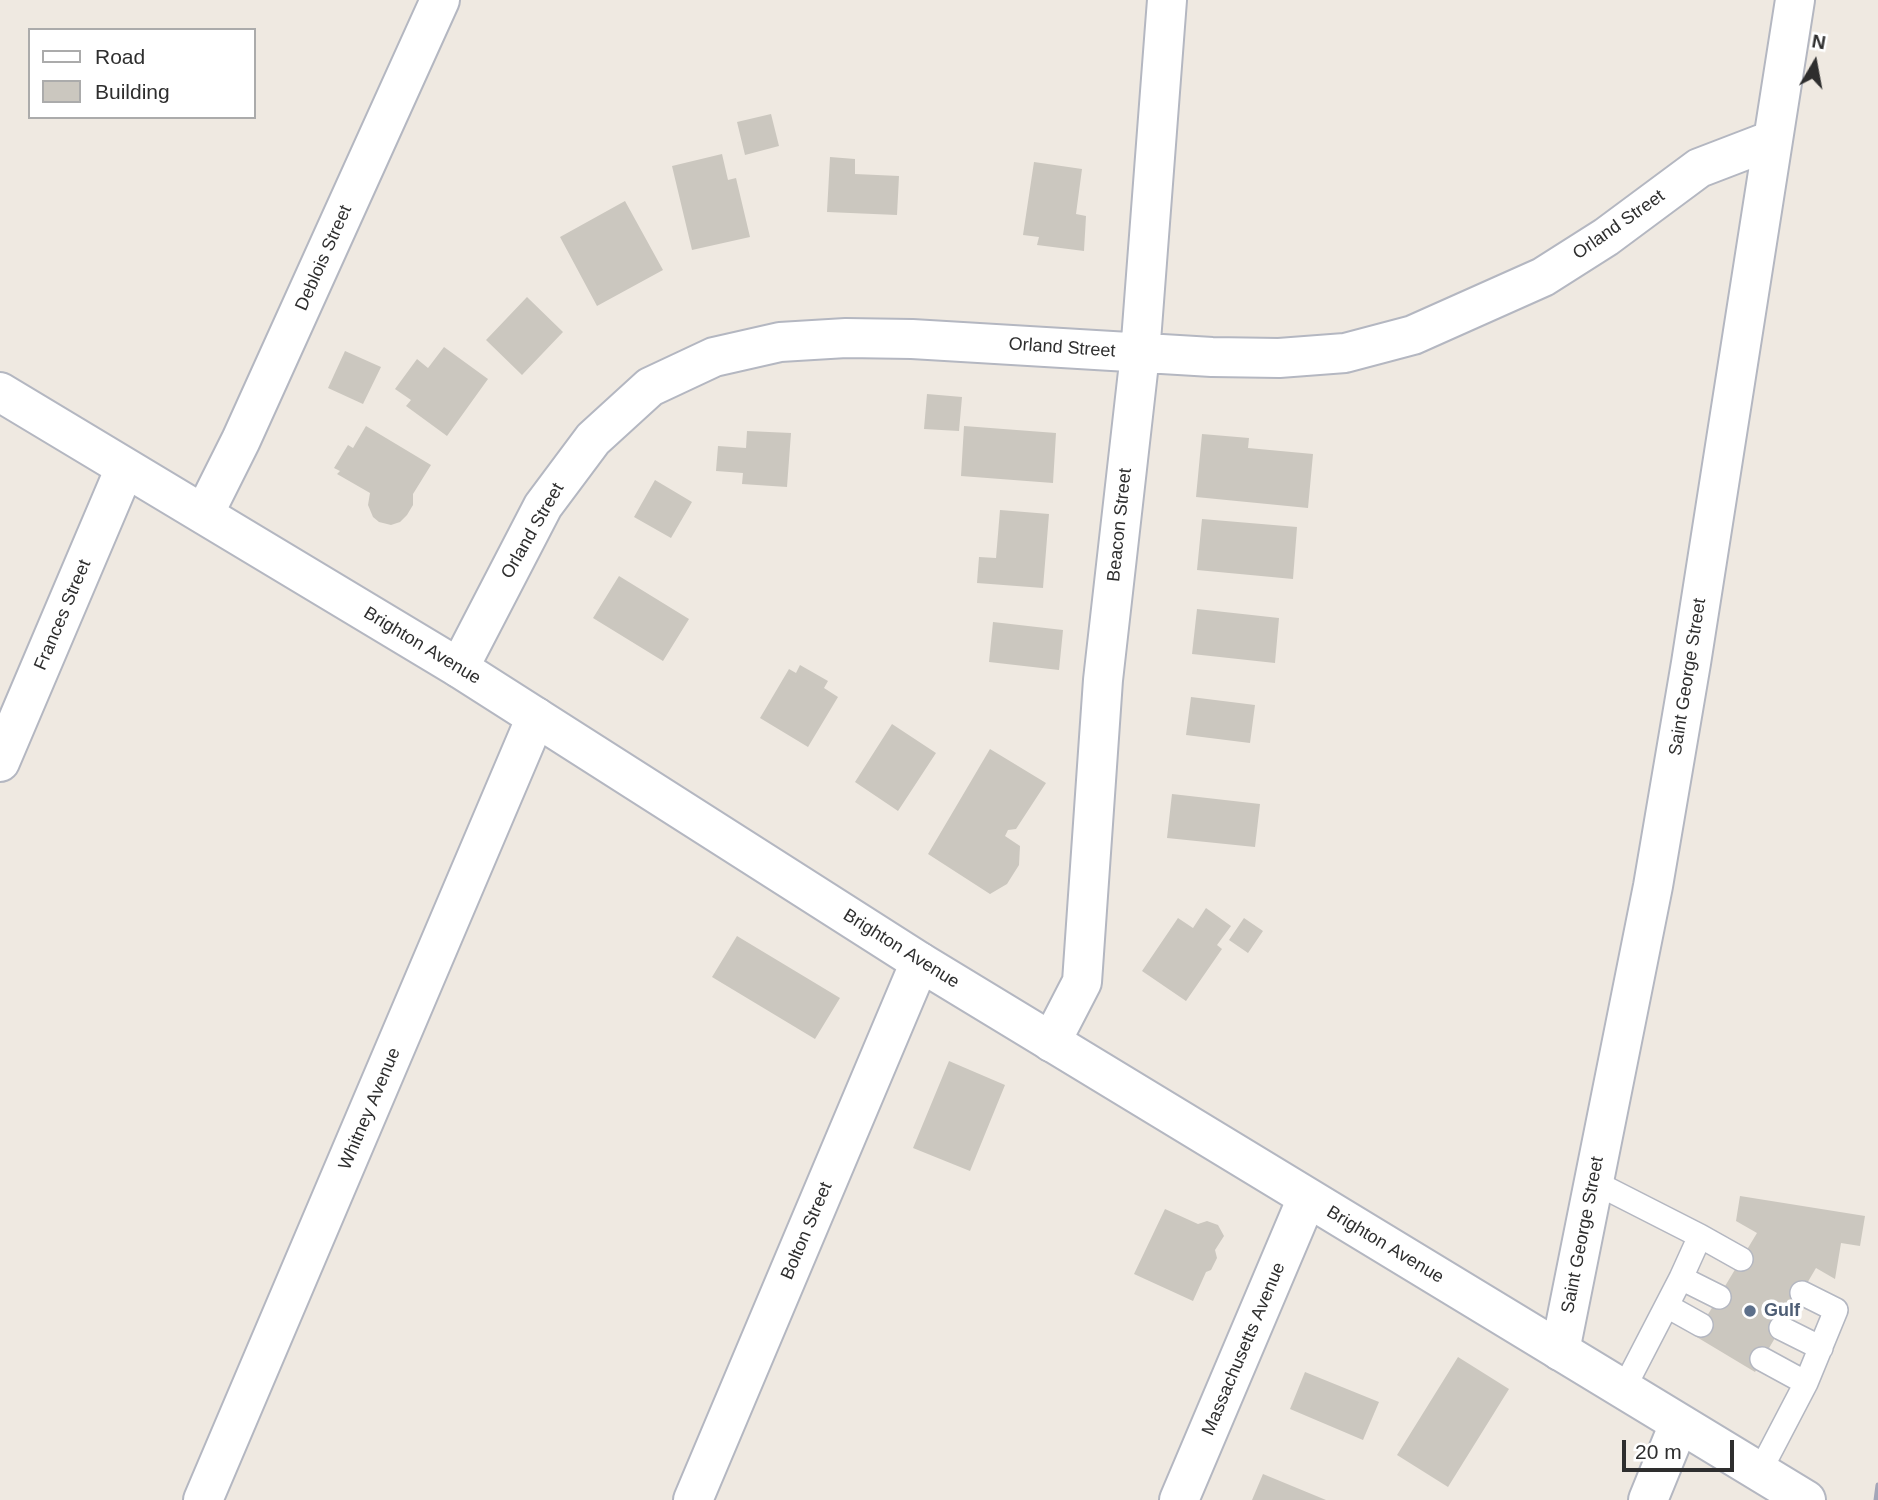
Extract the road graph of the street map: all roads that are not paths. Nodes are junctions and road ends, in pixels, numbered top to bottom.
1 (440, 0) edge
2 (1167, 0) edge
3 (1796, 0) edge
4 (1772, 140) junction
5 (1140, 354) junction
6 (0, 392) edge
7 (125, 468) junction
8 (204, 514) junction
9 (459, 668) junction
10 (536, 718) junction
11 (0, 762) edge
12 (920, 962) junction
13 (1051, 1042) junction
14 (1594, 1182) junction
15 (1307, 1198) junction
16 (1700, 1236) junction
17 (1741, 1259) dead end
18 (1681, 1278) junction
19 (1802, 1293) dead end
20 (1719, 1297) dead end
21 (1667, 1306) junction
22 (1701, 1325) dead end
23 (1781, 1328) dead end
24 (1821, 1348) junction
25 (1560, 1351) junction
26 (1762, 1359) dead end
27 (1806, 1383) junction
28 (1623, 1390) junction
29 (1679, 1424) junction
30 (1760, 1471) junction
31 (204, 1500) edge
32 (694, 1500) edge
33 (1179, 1500) edge
34 (1648, 1500) edge
35 (1806, 1500) edge

1 - 8 street, Deblois Street
2 - 5 street, Beacon Street
3 - 4 street, Saint George Street
4 - 5 street, Orland Street
4 - 14 street, Saint George Street
5 - 9 street, Orland Street
5 - 13 street, Beacon Street
6 - 7 street, Brighton Avenue
7 - 8 street, Brighton Avenue
7 - 11 street, Frances Street
8 - 9 street, Brighton Avenue
9 - 10 street, Brighton Avenue
10 - 12 street, Brighton Avenue
10 - 31 street, Whitney Avenue
12 - 13 street, Brighton Avenue
12 - 32 street, Bolton Street
13 - 15 street, Brighton Avenue
14 - 16 lane
14 - 25 street, Saint George Street
15 - 25 street, Brighton Avenue
15 - 33 street, Massachusetts Avenue
16 - 17 lane
16 - 18 lane
18 - 20 lane
18 - 21 lane
19 - 24 lane
21 - 22 lane
21 - 28 lane
23 - 24 lane
24 - 27 lane
25 - 28 street, Brighton Avenue
26 - 27 lane
27 - 30 lane
28 - 29 street, Brighton Avenue
29 - 30 street, Brighton Avenue
29 - 34 street
30 - 35 street, Brighton Avenue

